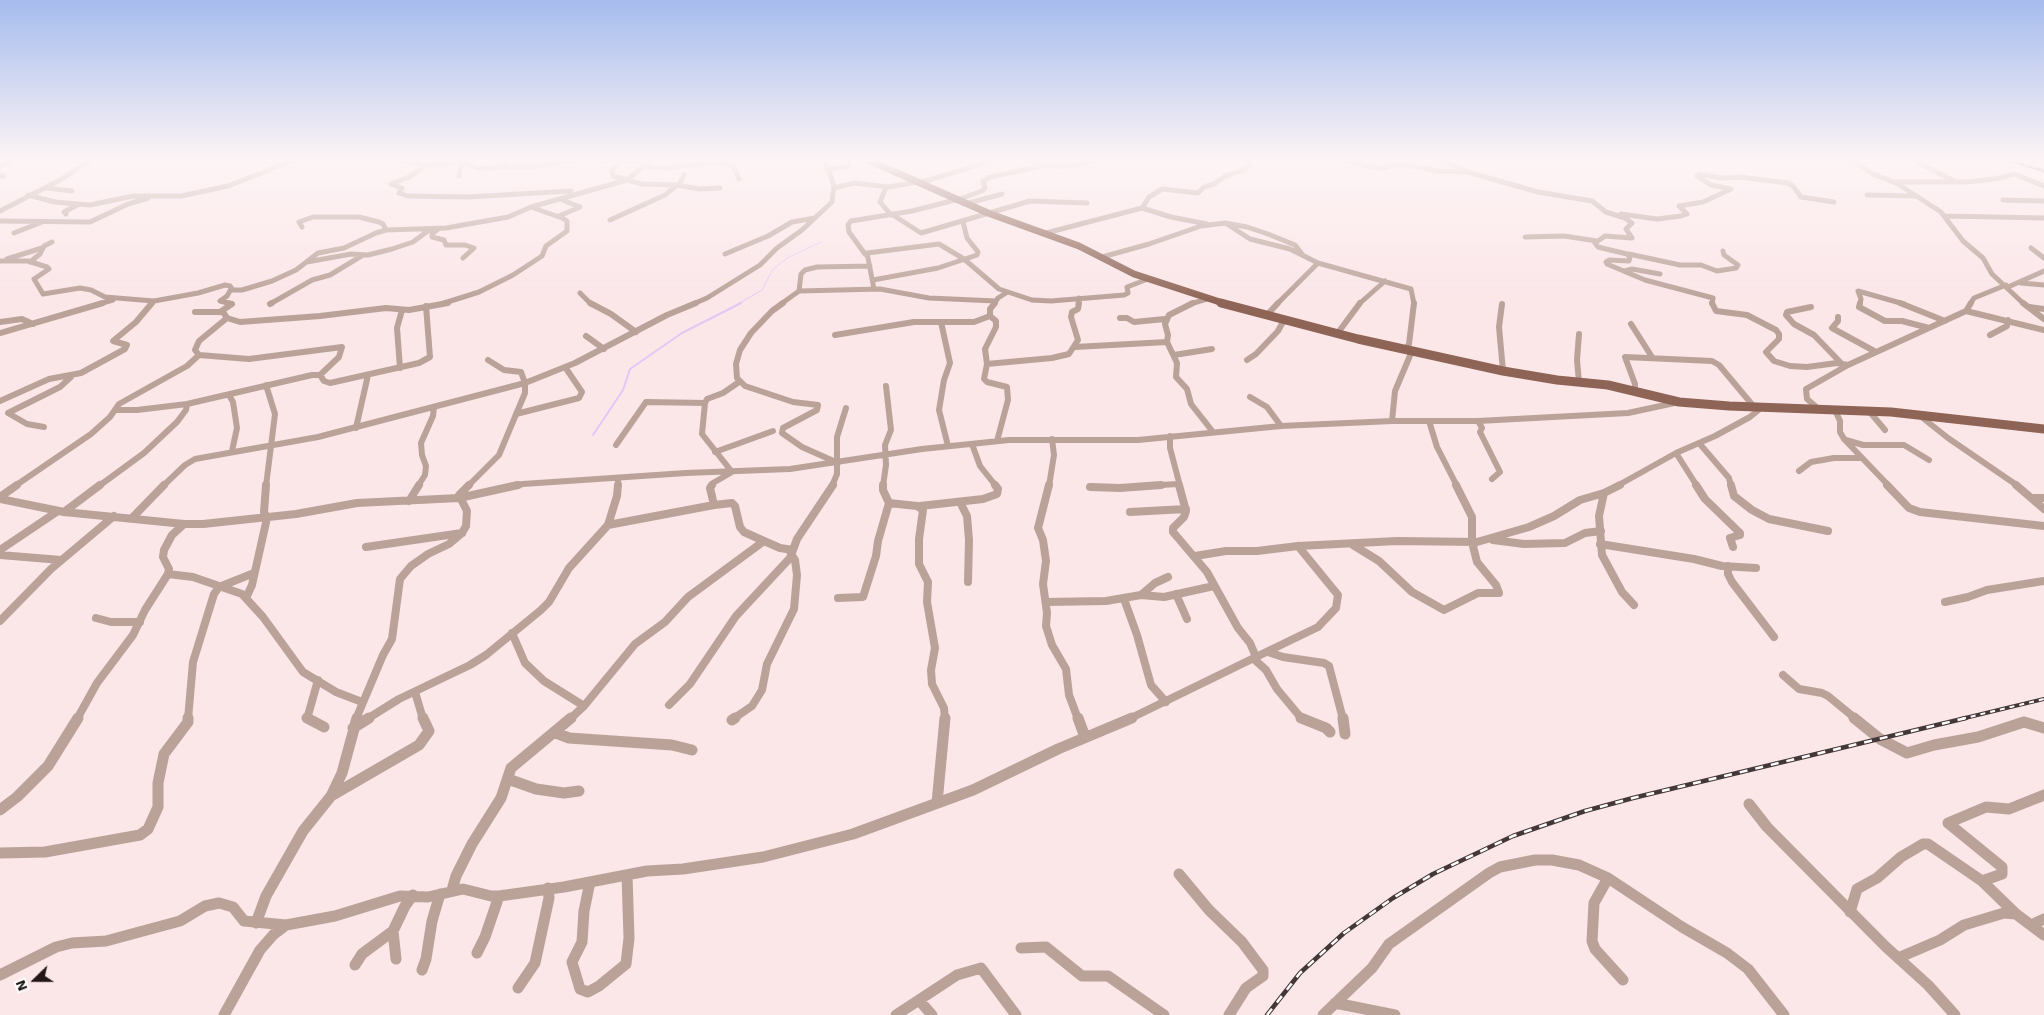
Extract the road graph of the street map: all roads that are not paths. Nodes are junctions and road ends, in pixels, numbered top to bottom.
1 (73, 207) edge
2 (121, 207) edge
3 (531, 207) edge
4 (532, 207) edge
5 (579, 207) edge
6 (638, 207) edge
7 (827, 207) edge
8 (885, 207) edge
9 (925, 207) edge
10 (974, 207) edge
11 (1008, 207) edge
12 (1600, 207) edge
13 (1680, 207) edge
14 (1934, 207) edge
15 (1142, 208) joint
16 (988, 213) junction
17 (66, 214) dead end
18 (892, 215) junction
19 (1617, 215) junction
20 (1946, 216) junction
21 (559, 217) junction
22 (816, 218) junction
23 (2044, 218) edge
24 (610, 220) dead end
25 (0, 221) edge
26 (44, 221) junction
27 (963, 222) junction
28 (1225, 223) junction
29 (1211, 224) junction
30 (302, 228) dead end
31 (438, 229) junction
32 (386, 230) junction
33 (429, 230) junction
34 (14, 233) dead end
35 (1046, 233) junction
36 (1525, 237) dead end
37 (1597, 241) junction
38 (52, 242) dead end
39 (42, 248) junction
40 (2031, 248) dead end
41 (1723, 251) dead end
42 (725, 254) dead end
43 (865, 254) junction
44 (1302, 254) junction
45 (1629, 254) junction
46 (363, 255) junction
47 (1102, 257) junction
48 (463, 258) dead end
49 (2044, 258) edge
50 (964, 259) junction
51 (1, 262) edge
52 (30, 262) junction
53 (1318, 263) junction
54 (303, 264) junction
55 (870, 266) junction
56 (2044, 271) edge
57 (1624, 272) junction
58 (1660, 274) dead end
59 (1148, 279) junction
60 (872, 280) junction
61 (1384, 281) junction
62 (2019, 282) junction
63 (2044, 285) edge
64 (2007, 286) junction
65 (231, 289) junction
66 (874, 289) junction
67 (799, 291) junction
68 (580, 293) dead end
69 (1006, 293) junction
70 (119, 298) junction
71 (1079, 298) junction
72 (1207, 299) junction
73 (154, 301) junction
74 (996, 301) junction
75 (270, 304) dead end
76 (1502, 304) dead end
77 (426, 306) junction
78 (1811, 307) dead end
79 (2027, 307) junction
80 (2044, 309) edge
81 (402, 310) junction
82 (1966, 311) junction
83 (195, 312) dead end
84 (220, 312) junction
85 (1267, 315) junction
86 (990, 316) junction
87 (1838, 317) dead end
88 (227, 318) junction
89 (1120, 318) dead end
90 (1165, 319) junction
91 (2044, 319) edge
92 (1284, 320) junction
93 (1945, 320) junction
94 (2008, 320) junction
95 (0, 322) edge
96 (941, 322) junction
97 (33, 324) junction
98 (1631, 324) dead end
99 (1930, 328) junction
100 (2044, 330) edge
101 (636, 332) junction
102 (0, 333) edge
103 (1337, 334) junction
104 (1579, 334) dead end
105 (1990, 335) dead end
106 (586, 336) dead end
107 (834, 336) dead end
108 (1167, 342) junction
109 (1075, 347) junction
110 (604, 349) junction
111 (1212, 350) dead end
112 (1409, 350) junction
113 (1876, 352) junction
114 (199, 355) junction
115 (1174, 355) junction
116 (1652, 357) junction
117 (488, 360) dead end
118 (1247, 360) dead end
119 (986, 364) junction
120 (1844, 364) junction
121 (565, 367) junction
122 (400, 368) junction
123 (1503, 371) junction
124 (320, 375) junction
125 (368, 375) junction
126 (72, 376) junction
127 (740, 382) junction
128 (1579, 382) junction
129 (525, 383) junction
130 (266, 385) junction
131 (886, 386) dead end
132 (1635, 391) junction
133 (229, 395) junction
134 (1250, 397) dead end
135 (0, 401) edge
136 (1679, 402) junction
137 (705, 403) junction
138 (187, 404) junction
139 (434, 407) junction
140 (846, 408) dead end
141 (1758, 408) junction
142 (115, 410) junction
143 (1820, 410) junction
144 (1835, 410) junction
145 (1869, 411) junction
146 (516, 414) junction
147 (1919, 415) junction
148 (1392, 421) junction
149 (1478, 421) junction
150 (1429, 422) junction
151 (1281, 426) junction
152 (44, 427) dead end
153 (356, 428) junction
154 (2043, 429) edge
155 (1885, 430) dead end
156 (773, 431) dead end
157 (1213, 432) junction
158 (1170, 436) junction
159 (1052, 439) junction
160 (1844, 439) junction
161 (997, 441) junction
162 (1699, 443) junction
163 (972, 444) junction
164 (271, 445) junction
165 (616, 445) dead end
166 (948, 446) junction
167 (232, 451) junction
168 (716, 452) junction
169 (1676, 453) junction
170 (886, 455) junction
171 (1862, 458) junction
172 (1929, 460) dead end
173 (838, 463) junction
174 (1799, 471) dead end
175 (732, 472) junction
176 (618, 479) junction
177 (1492, 479) dead end
178 (1178, 484) junction
179 (1090, 487) dead end
180 (1604, 493) junction
181 (0, 498) edge
182 (459, 498) junction
183 (2032, 498) junction
184 (2044, 498) edge
185 (409, 501) junction
186 (960, 502) junction
187 (889, 503) junction
188 (714, 505) junction
189 (920, 506) junction
190 (1186, 509) junction
191 (2044, 509) edge
192 (61, 511) junction
193 (1130, 512) dead end
194 (114, 516) junction
195 (132, 518) junction
196 (267, 518) junction
197 (184, 524) junction
198 (608, 525) junction
199 (2044, 526) edge
200 (1601, 531) junction
201 (1828, 531) dead end
202 (462, 532) junction
203 (1491, 539) junction
204 (764, 541) junction
205 (1472, 542) junction
206 (1352, 544) junction
207 (1600, 544) junction
208 (1298, 546) junction
209 (366, 547) dead end
210 (1733, 547) dead end
211 (792, 552) junction
212 (1, 555) edge
213 (1195, 556) junction
214 (61, 560) junction
215 (1728, 566) junction
216 (1756, 568) dead end
217 (254, 573) junction
218 (168, 574) junction
219 (1168, 578) dead end
220 (2044, 581) edge
221 (968, 582) dead end
222 (1214, 586) junction
223 (218, 587) junction
224 (1141, 594) junction
225 (1176, 594) junction
226 (246, 598) junction
227 (838, 598) dead end
228 (1124, 599) junction
229 (1046, 602) junction
230 (1944, 602) dead end
231 (1634, 605) dead end
232 (96, 618) dead end
233 (1187, 619) dead end
234 (0, 621) edge
235 (140, 622) junction
236 (512, 633) junction
237 (1774, 637) dead end
238 (1268, 652) junction
239 (1255, 658) junction
240 (1783, 675) dead end
241 (318, 680) junction
242 (415, 692) junction
243 (362, 702) junction
244 (1166, 702) junction
245 (669, 705) dead end
246 (584, 706) junction
247 (732, 720) dead end
248 (324, 727) dead end
249 (353, 728) junction
250 (2044, 728) edge
251 (1330, 732) dead end
252 (556, 733) junction
253 (1345, 734) dead end
254 (1086, 737) junction
255 (692, 750) dead end
256 (508, 779) junction
257 (578, 792) dead end
258 (2044, 794) edge
259 (331, 796) junction
260 (938, 803) junction
261 (1749, 804) dead end
262 (0, 810) edge
263 (0, 853) edge
264 (1179, 874) dead end
265 (627, 876) junction
266 (1608, 878) junction
267 (1982, 881) junction
268 (590, 882) junction
269 (548, 888) junction
270 (452, 890) junction
271 (440, 894) junction
272 (414, 896) junction
273 (499, 896) junction
274 (1850, 912) junction
275 (2016, 914) junction
276 (2044, 919) edge
277 (256, 923) junction
278 (286, 925) junction
279 (2031, 926) junction
280 (393, 931) junction
281 (2044, 935) edge
282 (1021, 948) dead end
283 (477, 953) dead end
284 (1898, 958) junction
285 (396, 959) dead end
286 (355, 965) dead end
287 (422, 970) dead end
288 (0, 974) edge
289 (1623, 980) dead end
290 (518, 988) dead end
291 (918, 1000) junction
292 (1335, 1003) junction
293 (224, 1015) edge
294 (896, 1015) edge
295 (932, 1015) edge
296 (1016, 1015) edge
297 (1164, 1015) edge
298 (1229, 1015) edge
299 (1323, 1015) edge
300 (1395, 1015) edge
301 (1784, 1015) edge
302 (1955, 1015) edge

1 - 17 street
2 - 26 street
3 - 31 street
4 - 21 street
5 - 21 street
6 - 24 street
7 - 22 street
8 - 18 street
9 - 18 street
10 - 16 main road
11 - 16 street
12 - 19 street
13 - 19 street
14 - 20 street
15 - 29 street
15 - 35 street
16 - 27 street
16 - 35 main road
18 - 27 street
18 - 43 street
19 - 37 street
20 - 23 street
20 - 64 street
21 - 77 street
22 - 42 street
22 - 101 street
25 - 26 street
26 - 34 street
27 - 50 street
28 - 29 street
28 - 44 street
28 - 44 street
29 - 47 street
30 - 32 street
31 - 33 street
31 - 48 street
32 - 33 street
32 - 54 street
33 - 46 street
35 - 47 main road
36 - 37 street
37 - 45 street
38 - 39 street
39 - 51 street
39 - 52 street
40 - 49 street
41 - 45 street
43 - 50 street
43 - 55 street
44 - 53 street
45 - 57 street
46 - 54 street
46 - 75 street
47 - 59 main road
50 - 60 street
50 - 69 street
51 - 52 street
52 - 70 street
53 - 61 street
53 - 85 street
54 - 65 street
55 - 60 street
55 - 67 street
56 - 62 street
57 - 58 street
57 - 120 street
59 - 71 street
59 - 72 main road
60 - 66 street
61 - 103 street
61 - 112 street
62 - 63 street
62 - 64 street
64 - 79 street
64 - 82 street
65 - 73 street
65 - 84 street
66 - 67 street
66 - 74 street
67 - 127 street
68 - 101 street
69 - 71 street
69 - 74 street
70 - 73 street
70 - 97 street
71 - 109 street
72 - 85 main road
72 - 90 street
73 - 126 street
74 - 86 street
76 - 123 street
77 - 81 street
77 - 122 street
78 - 120 street
79 - 80 street
79 - 91 street
81 - 88 street
81 - 122 street
82 - 93 street
82 - 94 street
83 - 84 street
84 - 88 street
85 - 92 main road
86 - 96 street
86 - 119 street
87 - 113 street
88 - 114 street
89 - 90 street
90 - 108 street
92 - 103 main road
92 - 118 street
93 - 99 street
93 - 99 street
94 - 100 street
94 - 105 street
95 - 97 street
96 - 107 street
96 - 166 street
97 - 102 street
98 - 116 street
99 - 113 street
101 - 110 street
103 - 112 main road
104 - 128 street
106 - 110 street
108 - 109 street
108 - 115 street
109 - 119 street
110 - 121 street
111 - 115 street
112 - 123 main road
112 - 148 street
113 - 120 street
114 - 124 street
114 - 142 street
115 - 157 street
116 - 132 street
116 - 141 street
117 - 129 street
119 - 161 street
120 - 143 street
121 - 129 street
121 - 146 street
122 - 125 street
123 - 128 main road
124 - 125 street
124 - 130 street
125 - 153 street
126 - 135 street
126 - 152 street
127 - 137 street
127 - 173 street
128 - 132 main road
129 - 139 street
129 - 146 street
130 - 133 street
130 - 164 street
131 - 170 street
132 - 136 main road
133 - 138 street
133 - 167 street
134 - 151 street
136 - 141 main road
136 - 149 street
137 - 165 street
137 - 168 street
138 - 142 street
138 - 192 street
139 - 153 street
139 - 185 street
140 - 173 street
141 - 143 main road
141 - 162 street
142 - 181 street
143 - 144 main road
144 - 145 main road
144 - 160 street
145 - 147 main road
145 - 155 street
146 - 182 street
147 - 154 main road
147 - 183 street
148 - 150 street
148 - 151 street
149 - 150 street
149 - 177 street
150 - 205 street
151 - 157 street
153 - 164 street
156 - 168 street
157 - 158 street
158 - 159 street
158 - 178 street
159 - 161 street
159 - 229 street
160 - 171 street
160 - 172 street
161 - 163 street
162 - 169 street
162 - 201 street
163 - 166 street
163 - 186 street
164 - 167 street
164 - 196 street
166 - 170 street
167 - 195 street
168 - 175 street
169 - 180 street
169 - 210 street
170 - 173 street
170 - 187 street
171 - 174 street
171 - 199 street
173 - 175 street
173 - 211 street
175 - 176 street
175 - 188 street
176 - 182 street
176 - 198 street
178 - 179 street
178 - 190 street
180 - 200 street
180 - 203 street
181 - 192 street
182 - 185 street
182 - 202 street
183 - 184 street
183 - 191 street
185 - 196 street
186 - 189 street
186 - 221 street
187 - 189 street
187 - 227 street
188 - 198 street
188 - 204 street
189 - 260 street
190 - 193 street
190 - 213 street
192 - 194 street
192 - 212 street
194 - 195 street
194 - 214 street
195 - 197 street
196 - 197 street
196 - 217 street
197 - 218 street
198 - 236 street
200 - 203 street
200 - 207 street
202 - 209 street
202 - 243 street
203 - 205 street
204 - 211 street
204 - 246 street
205 - 206 street
205 - 206 street
206 - 208 street
207 - 215 street
207 - 231 street
208 - 213 street
208 - 238 street
211 - 245 street
211 - 247 street
212 - 214 street
213 - 222 street
214 - 234 street
215 - 216 street
215 - 237 street
217 - 223 street
217 - 226 street
218 - 223 street
218 - 235 street
219 - 224 street
220 - 230 street
222 - 225 street
222 - 239 street
223 - 226 street
223 - 263 street
224 - 225 street
224 - 228 street
225 - 233 street
226 - 241 street
228 - 229 street
228 - 244 street
229 - 254 street
232 - 235 street
235 - 262 street
236 - 242 street
236 - 246 street
238 - 239 street
238 - 253 street
239 - 244 street
239 - 251 street
240 - 250 street
241 - 243 street
241 - 248 street
242 - 249 street
242 - 259 street
243 - 249 street
244 - 254 street
246 - 252 street
249 - 259 street
252 - 255 street
252 - 256 street
254 - 260 street
256 - 257 street
256 - 270 street
258 - 267 street
259 - 277 street
260 - 265 street
261 - 274 street
264 - 298 street
265 - 268 street
265 - 268 street
266 - 289 street
266 - 292 street
266 - 301 street
267 - 274 street
267 - 275 street
268 - 269 street
269 - 273 street
269 - 290 street
270 - 271 street
270 - 273 street
271 - 272 street
271 - 287 street
272 - 278 street
272 - 280 street
273 - 283 street
274 - 284 street
275 - 279 street
275 - 284 street
276 - 279 street
277 - 278 street
277 - 288 street
278 - 293 street
279 - 281 street
280 - 285 street
280 - 286 street
282 - 297 street
284 - 302 street
291 - 294 street
291 - 295 street
291 - 296 street
292 - 299 street
292 - 300 street

